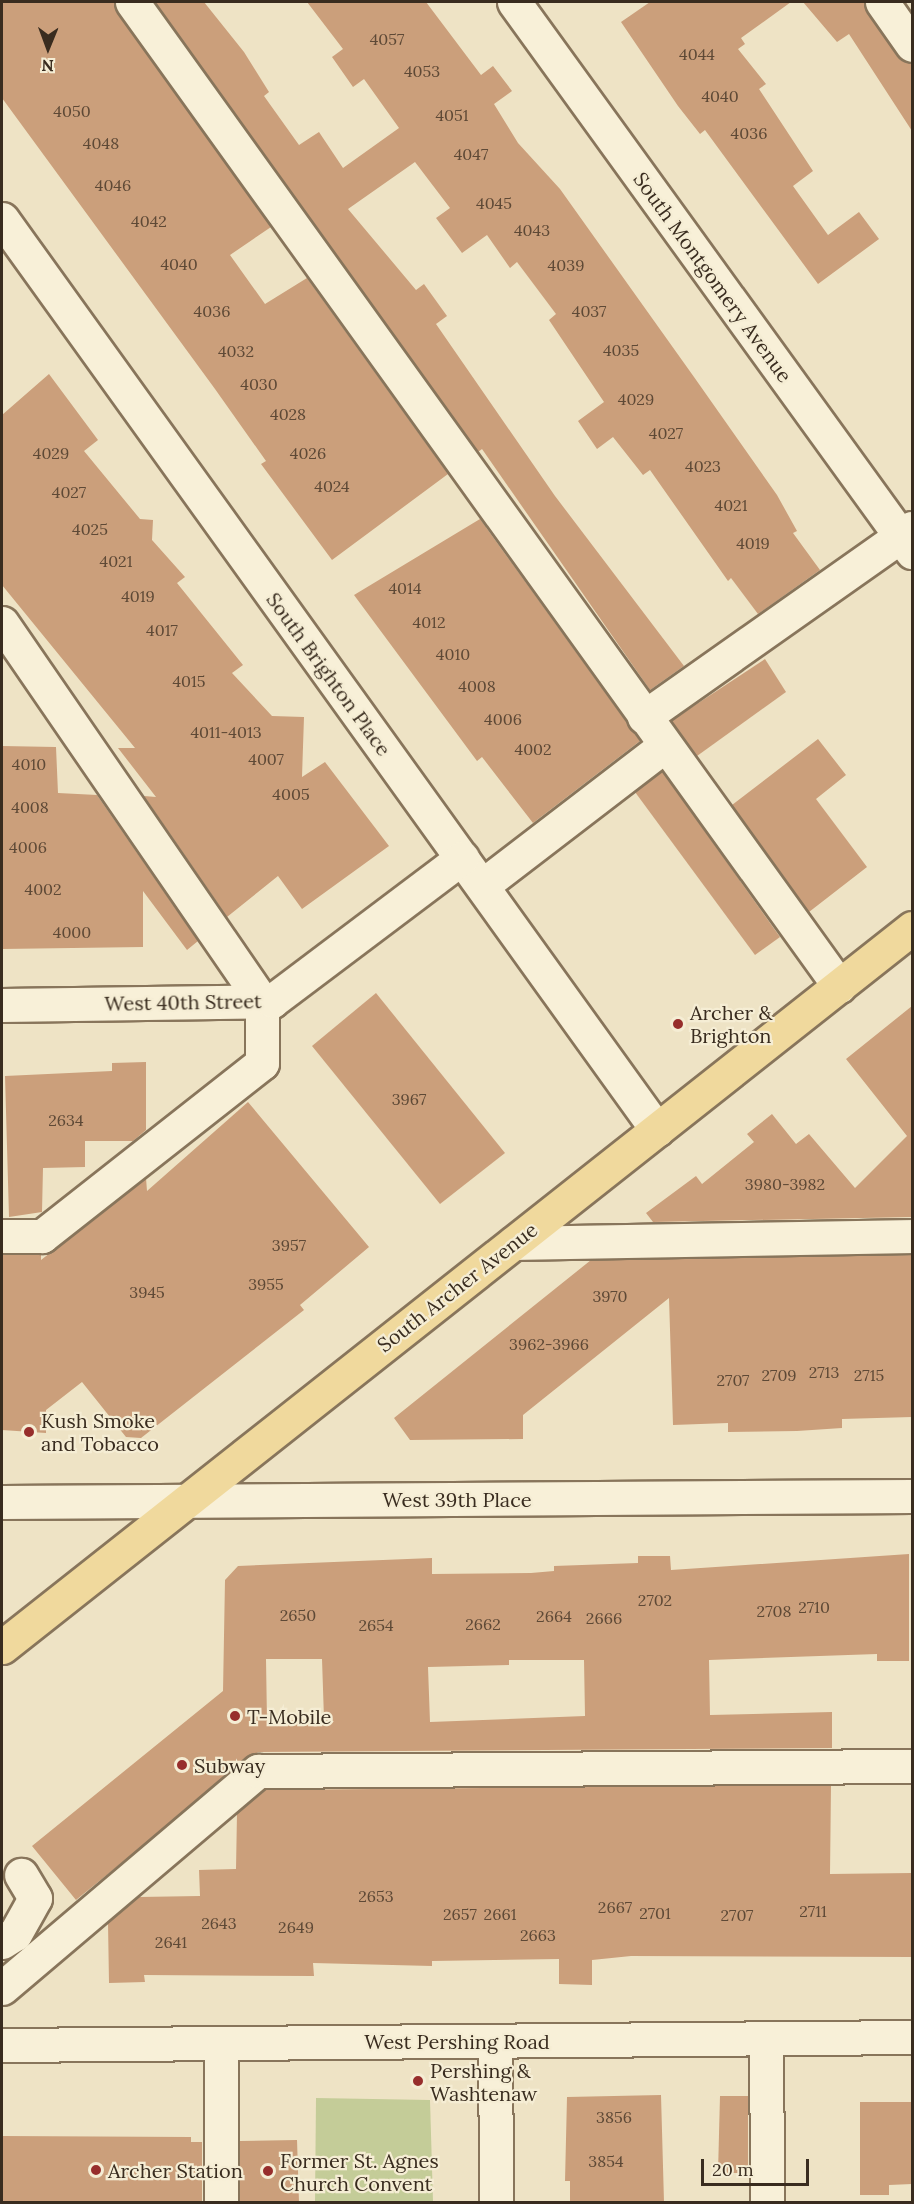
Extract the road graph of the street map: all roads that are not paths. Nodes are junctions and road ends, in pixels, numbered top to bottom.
1 (132, 2) edge
2 (514, 2) edge
3 (882, 2) edge
4 (910, 35) edge
5 (2, 219) edge
6 (909, 539) edge
7 (2, 623) edge
8 (644, 717) junction
9 (664, 746) junction
10 (462, 858) junction
11 (483, 885) junction
12 (912, 928) edge
13 (839, 986) junction
14 (262, 1000) junction
15 (2, 1005) edge
16 (657, 1130) junction
17 (2, 1236) edge
18 (912, 1236) edge
19 (514, 1243) junction
20 (912, 1496) edge
21 (2, 1502) edge
22 (183, 1504) junction
23 (2, 1647) edge
24 (912, 1766) edge
25 (21, 1875) dead end
26 (2, 1942) edge
27 (2, 1988) edge
28 (912, 2037) edge
29 (766, 2038) junction
30 (495, 2041) junction
31 (221, 2043) junction
32 (2, 2045) edge
33 (221, 2202) edge
34 (496, 2202) edge
35 (766, 2202) edge

1 - 8 street
2 - 6 street, South Montgomery Avenue
3 - 4 street
5 - 10 street, South Brighton Place
6 - 8 street
7 - 14 street
8 - 9 street
9 - 11 street
9 - 13 street
10 - 11 street, South Brighton Place
10 - 14 street, West 40th Street
11 - 16 street, South Brighton Place
12 - 13 main road, South Archer Avenue
13 - 16 main road, South Archer Avenue
14 - 15 street, West 40th Street
14 - 17 street
16 - 19 main road, South Archer Avenue
18 - 19 street
19 - 22 main road, South Archer Avenue
20 - 22 street, West 39th Place
21 - 22 street, West 39th Place
22 - 23 main road, South Archer Avenue
24 - 27 street
25 - 26 street
28 - 29 street, West Pershing Road
29 - 30 street, West Pershing Road
29 - 35 street
30 - 31 street, West Pershing Road
30 - 34 street
31 - 32 street, West Pershing Road
31 - 33 street

